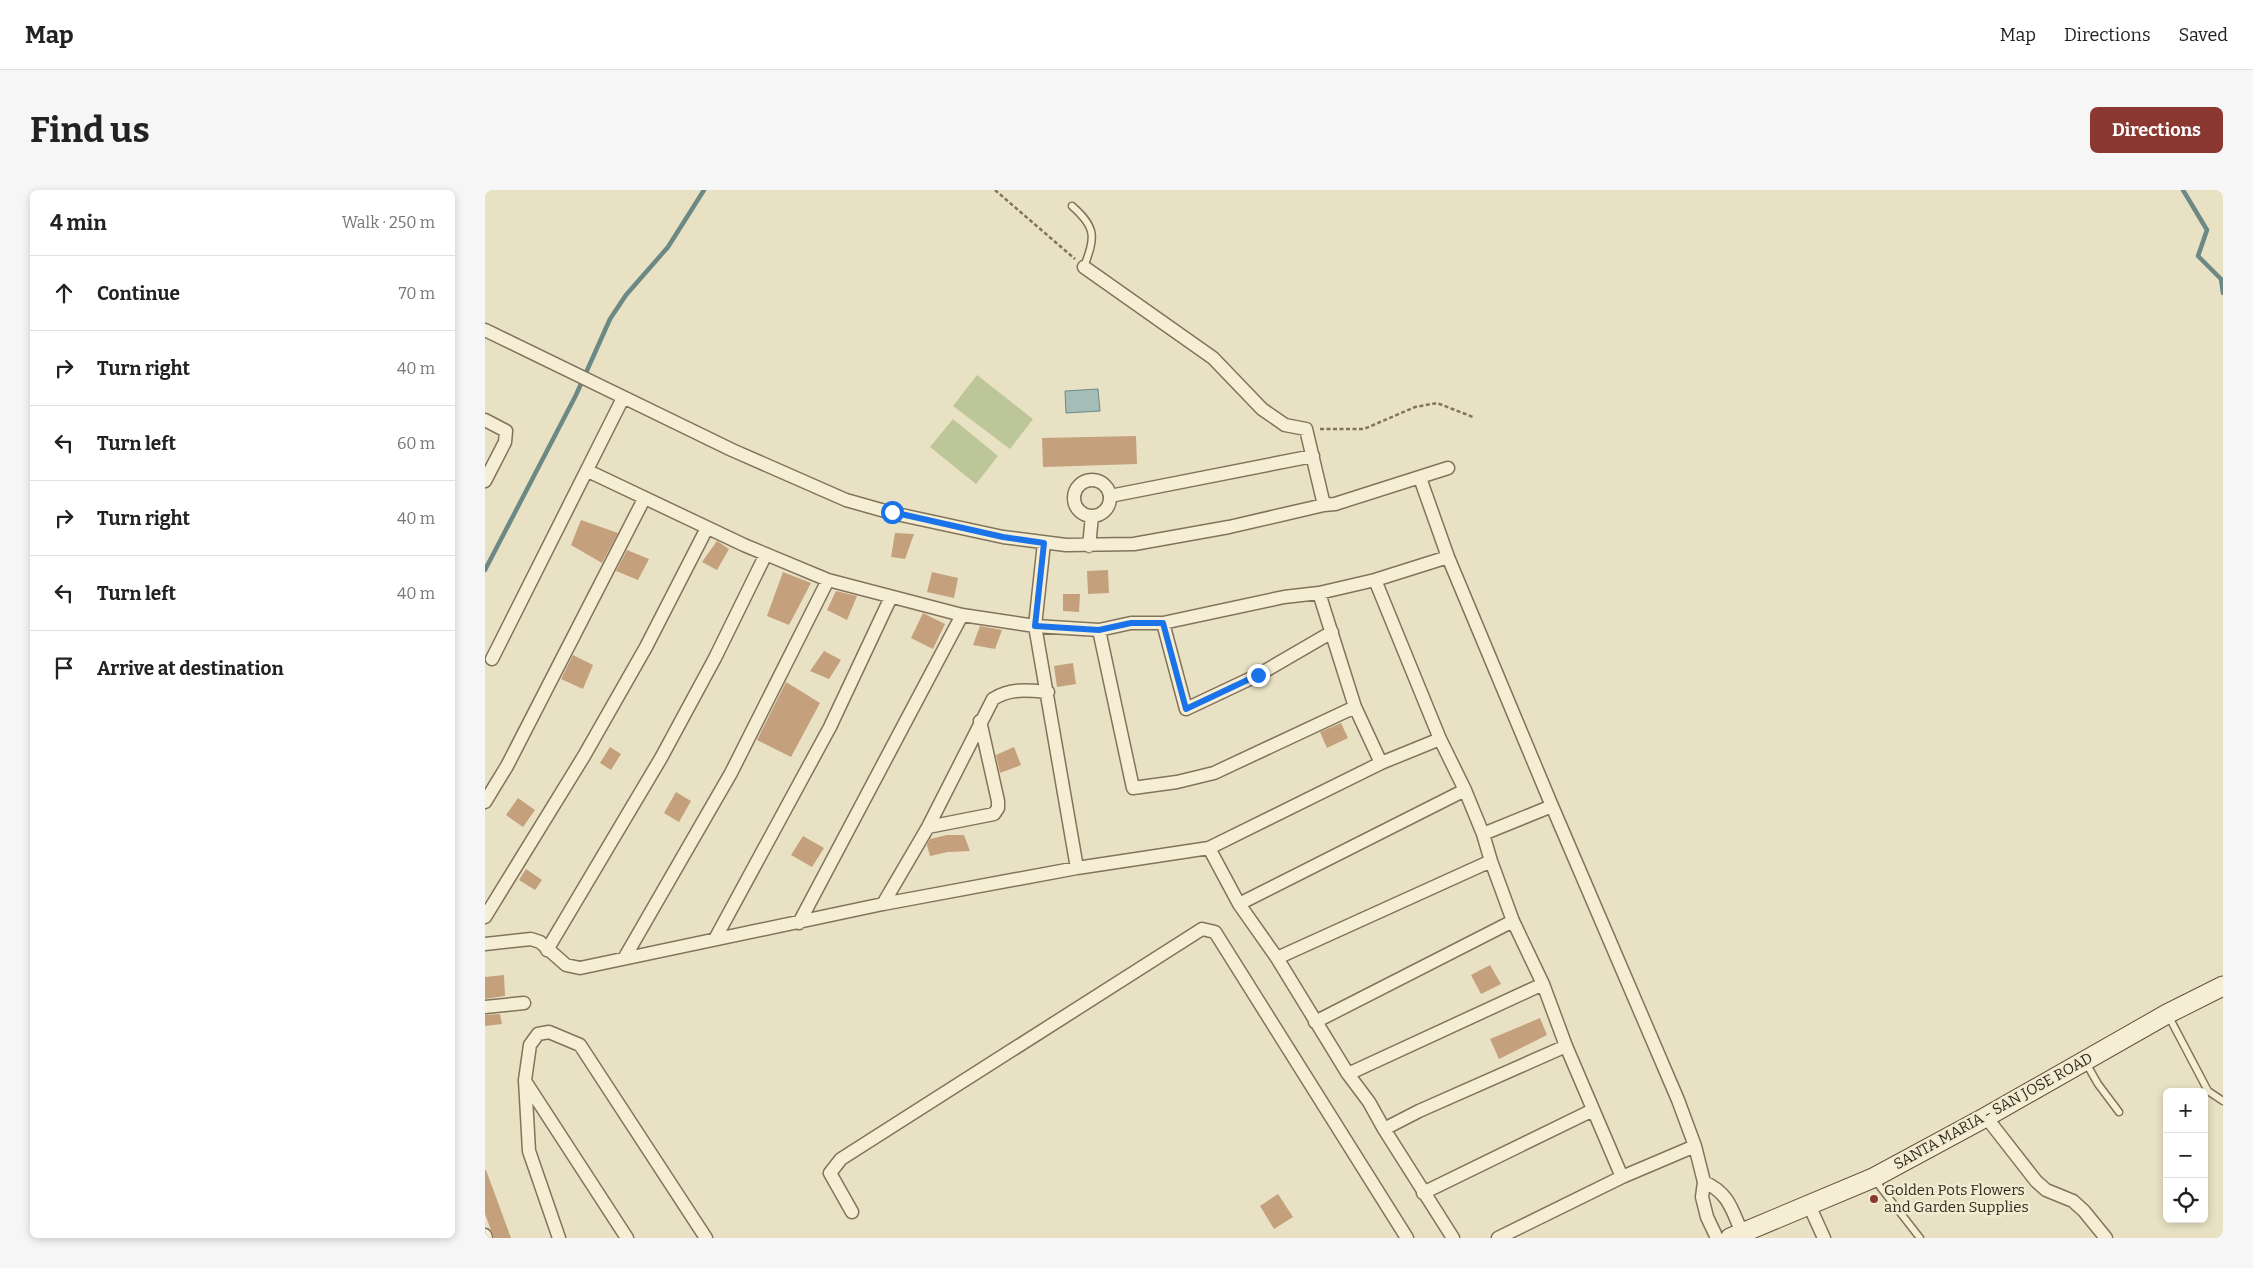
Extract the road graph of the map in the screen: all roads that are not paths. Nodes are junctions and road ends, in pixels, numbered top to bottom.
1 (1071, 206) dead end
2 (1084, 268) joint
3 (485, 330) edge
4 (623, 398) junction
5 (485, 420) edge
6 (1313, 456) junction
7 (1448, 468) dead end
8 (588, 470) junction
9 (1421, 478) junction
10 (485, 481) edge
11 (1110, 496) junction
12 (644, 499) junction
13 (1323, 505) junction
14 (1092, 516) junction
15 (707, 528) junction
16 (1044, 543) junction
17 (1089, 546) junction
18 (766, 554) junction
19 (1448, 557) junction
20 (828, 580) junction
21 (1375, 580) junction
22 (1319, 593) junction
23 (891, 597) junction
24 (962, 615) junction
25 (1163, 623) junction
26 (1035, 626) junction
27 (1099, 630) junction
28 (1332, 632) junction
29 (492, 659) dead end
30 (1047, 692) junction
31 (1355, 707) junction
32 (980, 721) junction
33 (1440, 739) junction
34 (1381, 764) junction
35 (1465, 790) junction
36 (485, 802) edge
37 (1552, 806) junction
38 (928, 827) junction
39 (1483, 834) junction
40 (1209, 848) junction
41 (1491, 861) junction
42 (1077, 868) junction
43 (883, 904) junction
44 (1239, 904) junction
45 (485, 917) edge
46 (1513, 921) junction
47 (799, 923) junction
48 (715, 939) junction
49 (485, 944) edge
50 (547, 950) junction
51 (625, 957) junction
52 (1277, 958) junction
53 (1543, 984) junction
54 (2223, 986) edge
55 (523, 1003) dead end
56 (485, 1007) edge
57 (2167, 1014) junction
58 (1315, 1022) junction
59 (1566, 1046) junction
60 (2084, 1060) junction
61 (1348, 1074) junction
62 (525, 1080) junction
63 (2223, 1101) edge
64 (1593, 1110) junction
65 (2119, 1112) dead end
66 (1986, 1117) junction
67 (1384, 1129) junction
68 (1695, 1146) junction
69 (1622, 1177) junction
70 (1873, 1178) junction
71 (1704, 1182) junction
72 (1423, 1193) junction
73 (1809, 1205) junction
74 (852, 1212) dead end
75 (1736, 1235) edge
76 (559, 1238) edge
77 (627, 1238) edge
78 (706, 1238) edge
79 (1407, 1238) edge
80 (1453, 1238) edge
81 (1499, 1238) edge
82 (1717, 1238) edge
83 (1824, 1238) edge
84 (1920, 1238) edge
85 (2106, 1238) edge

1 - 2 lane
2 - 6 street
3 - 4 street
4 - 8 street
4 - 16 street
5 - 10 street
6 - 11 street
6 - 13 street
7 - 9 street
8 - 12 street
8 - 29 street
9 - 13 street
9 - 19 street
11 - 14 street
11 - 14 street
12 - 15 street
12 - 36 street
13 - 17 street
14 - 17 street
15 - 18 street
15 - 45 street
16 - 17 street
16 - 26 street
18 - 20 street
18 - 50 street
19 - 21 street
19 - 37 street
20 - 23 street
20 - 51 street
21 - 22 street
21 - 33 street
22 - 25 street
22 - 28 street
23 - 24 street
23 - 48 street
24 - 26 street
24 - 47 street
25 - 27 street
25 - 28 street
26 - 27 street
26 - 30 street
27 - 31 street
28 - 31 street
30 - 32 street
30 - 42 street
31 - 34 street
32 - 38 street
32 - 38 street
33 - 34 street
33 - 35 street
34 - 40 street
35 - 39 street
35 - 44 street
37 - 39 street
37 - 68 street
38 - 43 street
39 - 41 street
40 - 42 street
40 - 44 street
41 - 46 street
41 - 52 street
42 - 43 street
43 - 47 street
44 - 52 street
46 - 53 street
46 - 58 street
47 - 48 street
48 - 51 street
49 - 50 street
50 - 51 street
52 - 58 street
53 - 59 street
53 - 61 street
54 - 57 main road, SANTA MARIA - SAN JOSE ROAD
55 - 56 street
57 - 60 main road, SANTA MARIA - SAN JOSE ROAD
57 - 63 lane
58 - 61 street
59 - 64 street
59 - 67 street
60 - 65 lane
60 - 66 main road, SANTA MARIA - SAN JOSE ROAD
61 - 67 street
62 - 76 street
62 - 77 street
62 - 78 street
64 - 69 street
64 - 72 street
66 - 70 main road, SANTA MARIA - SAN JOSE ROAD
66 - 85 street
67 - 72 street
68 - 69 street
68 - 71 street
69 - 81 street
70 - 73 main road, SANTA MARIA - SAN JOSE ROAD
70 - 84 lane
71 - 75 street
71 - 82 street
72 - 80 street
73 - 75 main road, SANTA MARIA - SAN JOSE ROAD
73 - 83 street
74 - 79 street

